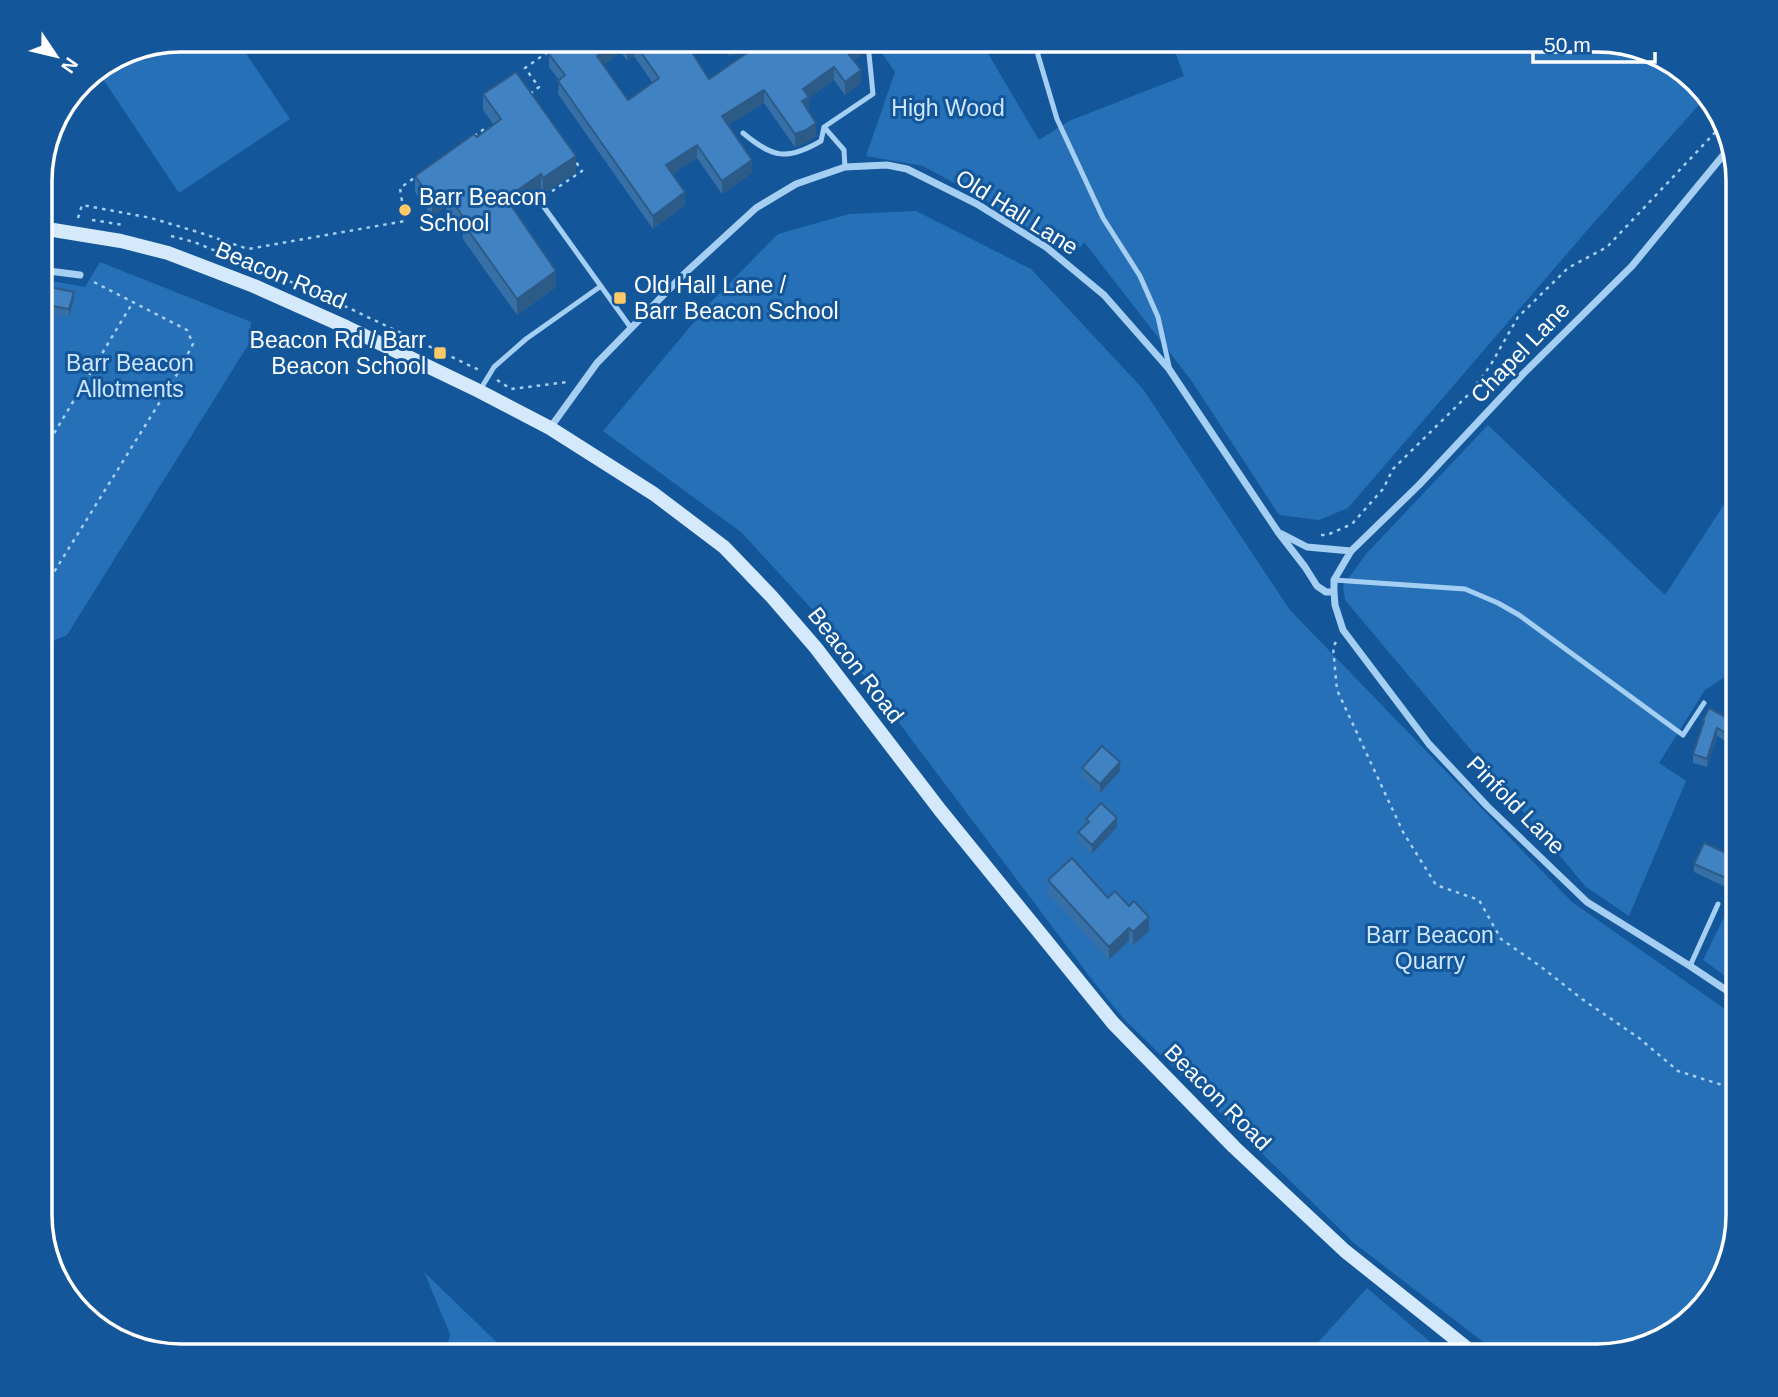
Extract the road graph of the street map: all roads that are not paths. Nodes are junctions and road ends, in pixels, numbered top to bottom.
1 (869, 52) edge
2 (1038, 52) edge
3 (824, 127) junction
4 (743, 133) dead end
5 (1723, 156) edge
6 (845, 167) junction
7 (544, 207) road end
8 (53, 230) edge
9 (53, 272) edge
10 (80, 275) road end
11 (601, 286) junction
12 (631, 328) junction
13 (1169, 369) junction
14 (479, 391) junction
15 (550, 428) junction
16 (1278, 532) junction
17 (1351, 551) junction
18 (1335, 580) junction
19 (1334, 592) junction
20 (1704, 703) dead end
21 (1718, 904) dead end
22 (1690, 966) junction
23 (1726, 990) edge
24 (1462, 1344) edge

1 - 3 lane
2 - 13 lane
3 - 4 lane
3 - 6 lane
5 - 17 street, Chapel Lane
6 - 12 street, Old Hall Lane
6 - 13 street, Old Hall Lane
7 - 11 lane
8 - 14 main road, Beacon Road
9 - 10 street
11 - 12 lane
11 - 14 lane
12 - 15 street, Old Hall Lane
13 - 16 street, Old Hall Lane
14 - 15 main road, Beacon Road
15 - 24 main road, Beacon Road
16 - 17 street
16 - 19 street, Old Hall Lane
17 - 18 street, Chapel Lane
18 - 19 street, Pinfold Lane
18 - 20 lane
19 - 22 street, Pinfold Lane
21 - 22 lane
22 - 23 street, Pinfold Lane

